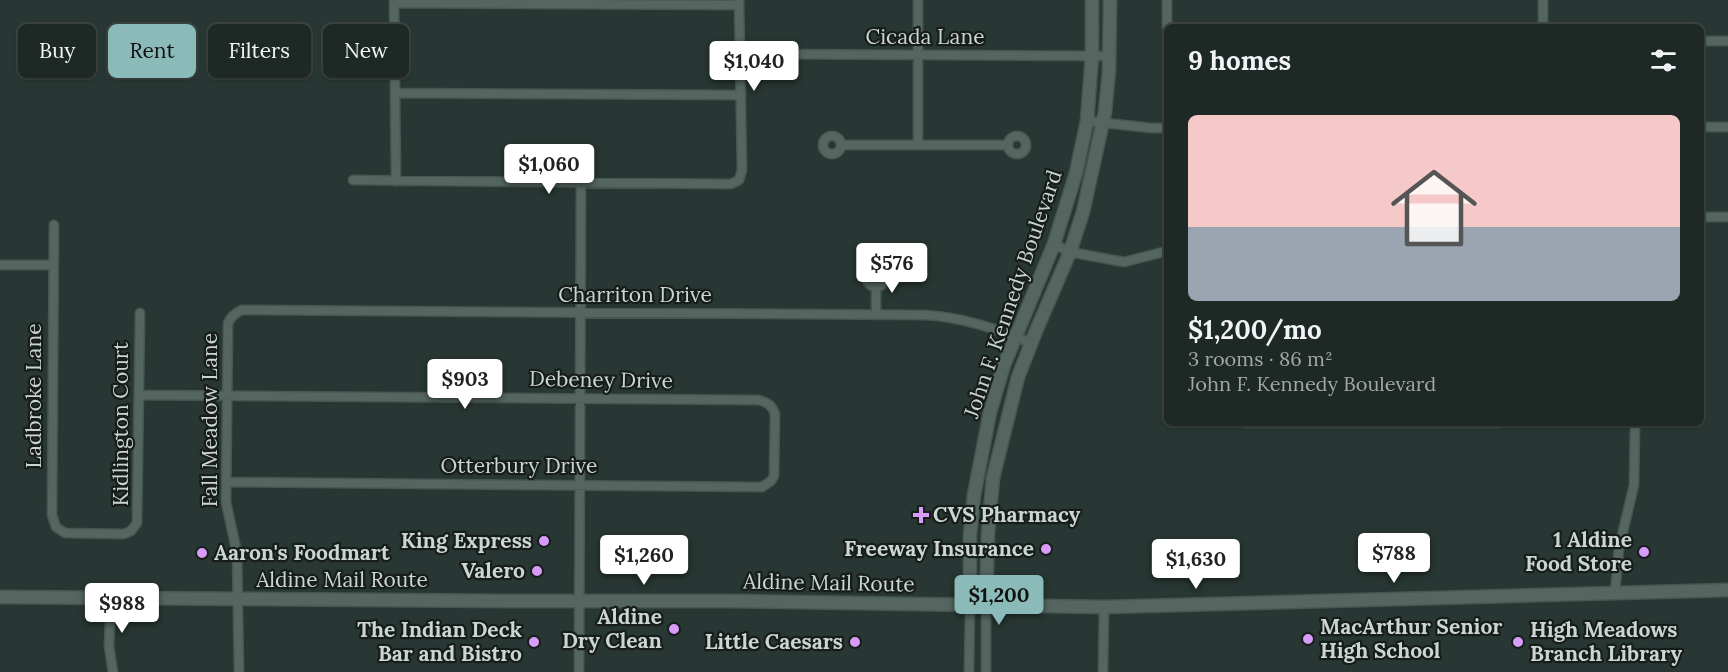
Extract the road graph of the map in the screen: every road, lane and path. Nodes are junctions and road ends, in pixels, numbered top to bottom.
1 (918, 0) edge
2 (1092, 0) edge
3 (1110, 0) edge
4 (1167, 0) edge
5 (1543, 0) edge
6 (394, 1) edge
7 (739, 2) edge
8 (1167, 24) edge
9 (1543, 24) edge
10 (1704, 41) edge
11 (1728, 41) edge
12 (740, 54) junction
13 (918, 55) junction
14 (1092, 56) junction
15 (1110, 56) junction
16 (396, 93) junction
17 (741, 95) junction
18 (1087, 121) junction
19 (1102, 124) junction
20 (1704, 127) edge
21 (1728, 127) edge
22 (1164, 128) edge
23 (918, 144) junction
24 (841, 145) dead end
25 (1007, 145) dead end
26 (353, 180) dead end
27 (396, 181) junction
28 (581, 182) junction
29 (1704, 217) edge
30 (1728, 217) edge
31 (54, 225) dead end
32 (1054, 244) junction
33 (1070, 252) junction
34 (1164, 252) edge
35 (0, 265) edge
36 (53, 265) junction
37 (876, 287) dead end
38 (140, 313) dead end
39 (581, 313) junction
40 (234, 314) joint
41 (876, 315) junction
42 (1016, 337) junction
43 (1031, 343) junction
44 (139, 395) junction
45 (227, 396) junction
46 (579, 398) junction
47 (1635, 426) edge
48 (775, 443) joint
49 (978, 471) junction
50 (994, 474) junction
51 (226, 482) junction
52 (579, 484) junction
53 (94, 534) joint
54 (1728, 590) edge
55 (1615, 593) junction
56 (0, 597) edge
57 (111, 597) junction
58 (239, 599) junction
59 (579, 600) junction
60 (970, 606) junction
61 (986, 606) junction
62 (1104, 607) junction
63 (113, 672) edge
64 (238, 672) edge
65 (579, 672) edge
66 (969, 672) edge
67 (986, 672) edge
68 (1103, 672) edge

1 - 13 street
2 - 14 main road, John F. Kennedy Boulevard
3 - 15 main road, John F. Kennedy Boulevard
4 - 8 street
5 - 9 street
6 - 7 street
6 - 16 street
7 - 12 street
10 - 11 street
12 - 13 street, Cicada Lane
12 - 17 street
13 - 14 street, Cicada Lane
13 - 23 street
14 - 15 street, Cicada Lane
14 - 18 main road, John F. Kennedy Boulevard
15 - 19 main road, John F. Kennedy Boulevard
16 - 17 street
16 - 27 street
17 - 28 street
18 - 19 street
18 - 32 main road, John F. Kennedy Boulevard
19 - 22 street
19 - 33 main road, John F. Kennedy Boulevard
20 - 21 street
23 - 24 street
23 - 25 street
26 - 27 street
27 - 28 street
28 - 39 street
29 - 30 street
31 - 36 street, Ladbroke Lane
32 - 33 street
32 - 42 main road, John F. Kennedy Boulevard
33 - 34 street
33 - 43 main road, John F. Kennedy Boulevard
35 - 36 street
36 - 53 street, Ladbroke Lane
37 - 41 street
38 - 44 street, Kidlington Court
39 - 40 street, Charriton Drive
39 - 41 street, Charriton Drive
39 - 46 street
40 - 45 street, Fall Meadow Lane
41 - 42 street, Charriton Drive
42 - 43 street, Charriton Drive
42 - 49 main road, John F. Kennedy Boulevard
43 - 50 main road, John F. Kennedy Boulevard
44 - 45 street, Debeney Drive
44 - 53 street, Kidlington Court
45 - 46 street, Debeney Drive
45 - 51 street, Fall Meadow Lane
46 - 48 street, Debeney Drive
46 - 52 street
47 - 55 street
48 - 52 street, Otterbury Drive
49 - 50 main road
49 - 60 main road, John F. Kennedy Boulevard
50 - 61 main road, John F. Kennedy Boulevard
51 - 52 street, Otterbury Drive
51 - 58 street, Fall Meadow Lane
52 - 59 street
54 - 55 main road, Aldine Mail Route
55 - 62 main road, Aldine Mail Route
56 - 57 main road, Aldine Mail Route
57 - 58 main road, Aldine Mail Route
57 - 63 street
58 - 59 main road, Aldine Mail Route
58 - 64 street, Fall Meadow Lane
59 - 60 main road, Aldine Mail Route
59 - 65 street
60 - 61 main road, Aldine Mail Route
60 - 66 street, John F. Kennedy Boulevard
61 - 62 main road, Aldine Mail Route
61 - 67 street, John F. Kennedy Boulevard
62 - 68 street

